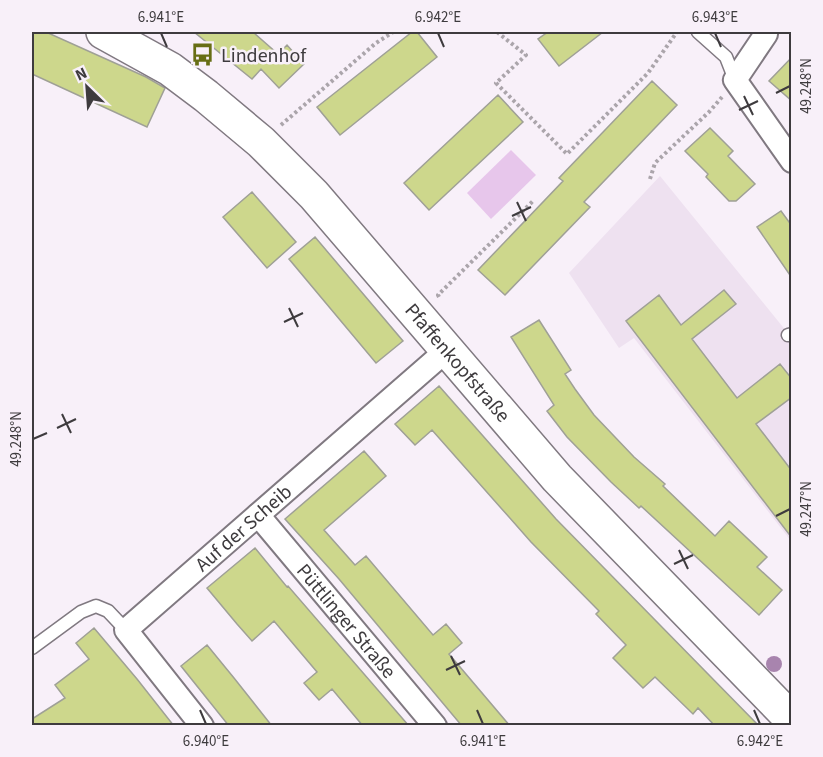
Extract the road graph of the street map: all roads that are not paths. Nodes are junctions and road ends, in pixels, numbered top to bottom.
1 (103, 32) edge
2 (698, 32) edge
3 (766, 34) dead end
4 (735, 80) junction
5 (792, 161) edge
6 (447, 350) junction
7 (258, 515) junction
8 (126, 630) junction
9 (32, 648) edge
10 (787, 708) edge
11 (202, 726) edge
12 (435, 726) edge

1 - 6 street, Pfaffenkopfstraße
2 - 4 lane
3 - 4 street
4 - 5 street
6 - 7 street, Auf der Scheib
6 - 10 street, Pfaffenkopfstraße
7 - 8 street, Auf der Scheib
7 - 12 street, Püttlinger Straße
8 - 9 lane
8 - 11 street

